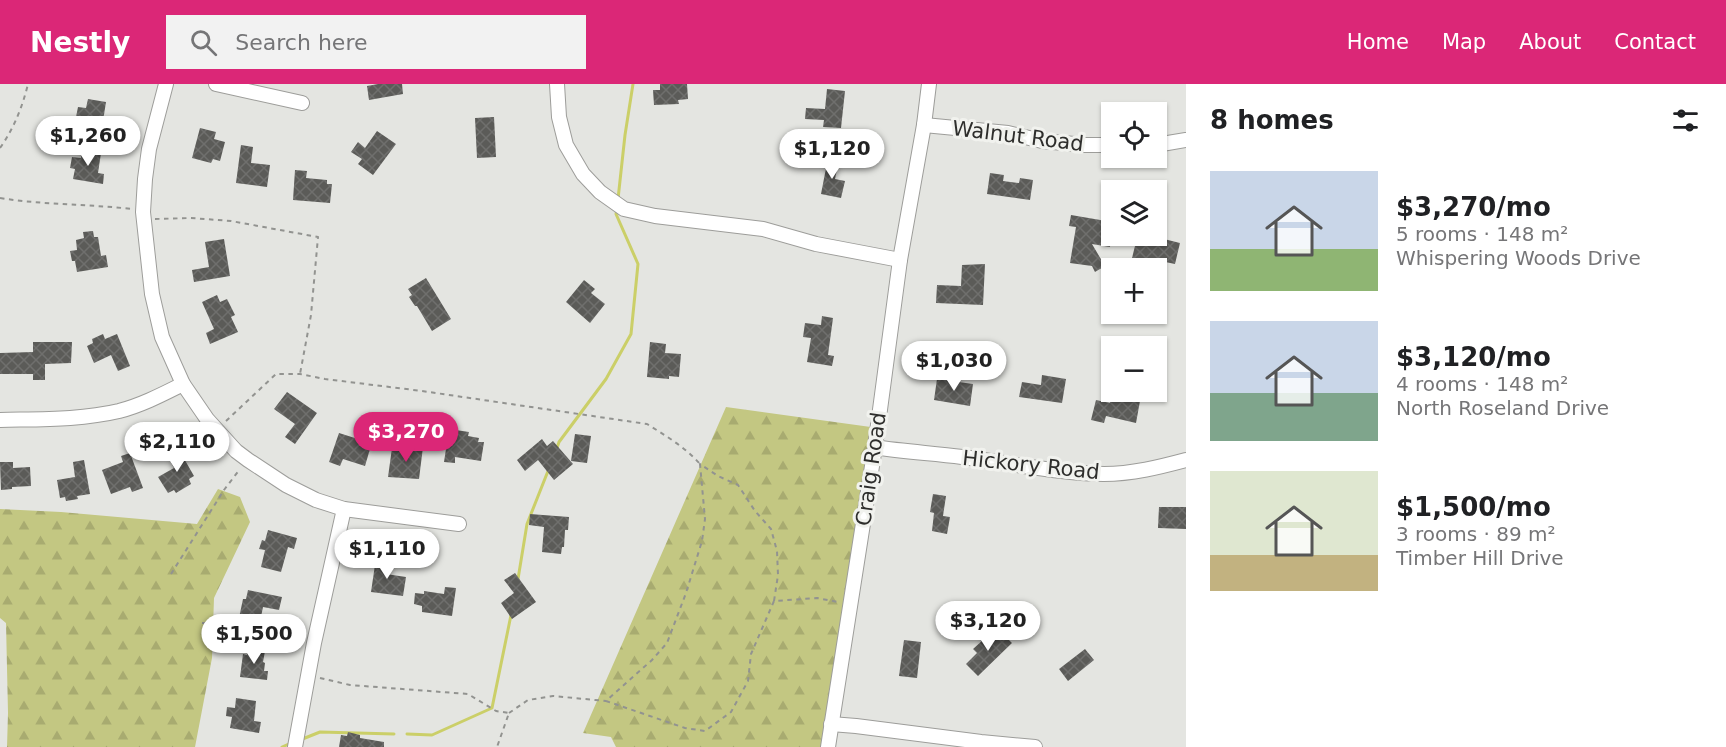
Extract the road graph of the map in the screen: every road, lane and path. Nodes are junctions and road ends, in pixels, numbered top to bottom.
1 (28, 84) edge
2 (166, 84) edge
3 (216, 84) edge
4 (557, 84) edge
5 (930, 84) edge
6 (302, 103) dead end
7 (924, 125) junction
8 (1186, 140) edge
9 (1167, 143) edge
10 (1101, 145) edge
11 (0, 148) edge
12 (0, 198) edge
13 (143, 215) junction
14 (900, 260) junction
15 (300, 374) junction
16 (183, 384) junction
17 (0, 420) edge
18 (217, 430) junction
19 (875, 447) junction
20 (248, 460) junction
21 (1186, 460) edge
22 (700, 464) junction
23 (344, 509) junction
24 (459, 524) dead end
25 (171, 574) dead end
26 (774, 601) junction
27 (850, 604) junction
28 (202, 623) dead end
29 (314, 643) junction
30 (309, 674) junction
31 (606, 701) junction
32 (509, 713) junction
33 (831, 724) junction
34 (295, 747) edge
35 (497, 747) edge
36 (828, 747) edge
37 (1035, 747) edge

1 - 11 path
2 - 13 street
3 - 6 street
4 - 14 street
5 - 7 street, Craig Road
7 - 10 street, Walnut Road
7 - 14 street, Craig Road
8 - 9 street
12 - 13 path
13 - 15 path
13 - 16 street
14 - 19 street, Craig Road
15 - 18 path
15 - 22 path
16 - 17 street
16 - 18 street
18 - 20 street
19 - 21 street, Hickory Road
19 - 27 street, Craig Road
20 - 23 street
20 - 25 path
22 - 26 path
22 - 31 path
23 - 24 street
23 - 29 street
26 - 27 path
26 - 31 path
27 - 33 street, Craig Road
28 - 29 path
29 - 30 street
30 - 32 path
30 - 34 street
31 - 32 path
32 - 35 path
33 - 36 street, Craig Road
33 - 37 street

